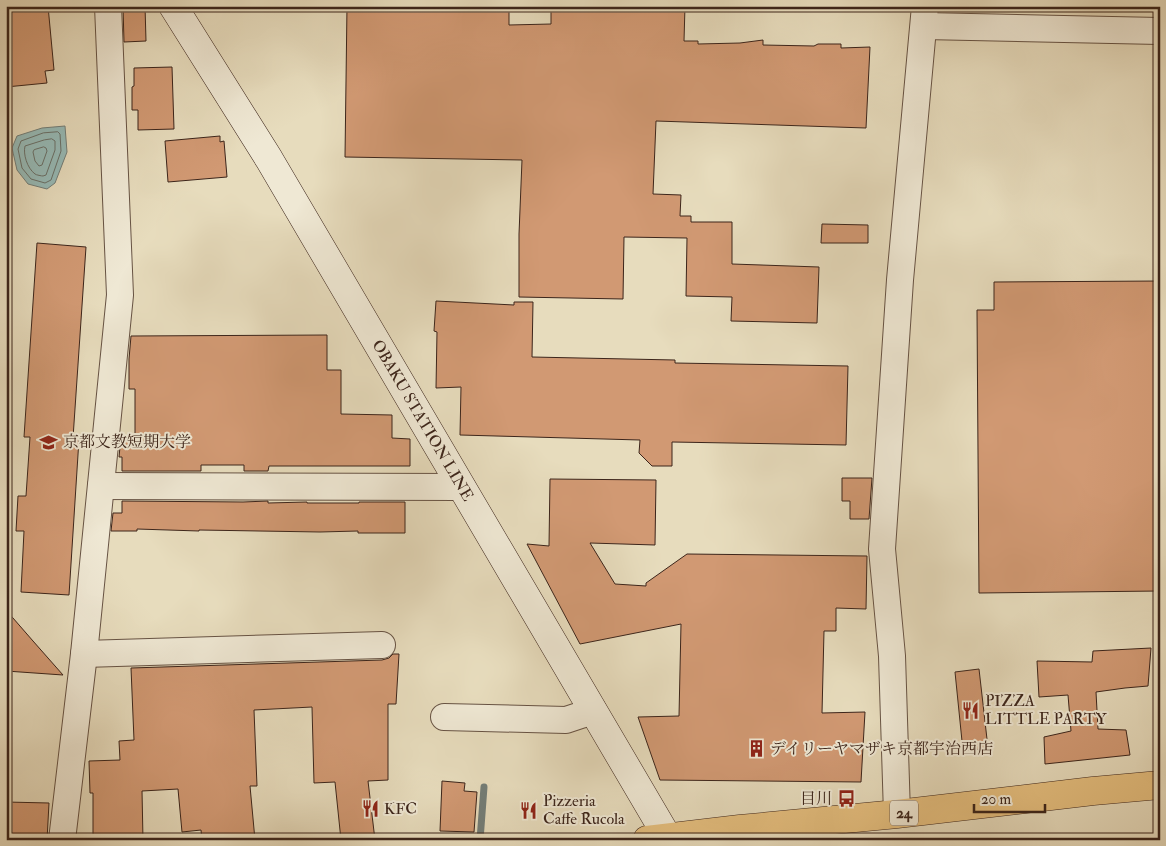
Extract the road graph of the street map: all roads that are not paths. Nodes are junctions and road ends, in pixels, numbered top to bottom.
1 (108, 6) edge
2 (173, 6) edge
3 (924, 16) edge
4 (1160, 31) edge
5 (101, 486) junction
6 (462, 487) junction
7 (382, 645) dead end
8 (84, 654) junction
9 (593, 710) junction
10 (444, 717) dead end
11 (1160, 785) edge
12 (897, 814) junction
13 (658, 839) edge
14 (62, 840) edge

1 - 5 street
2 - 6 main road, OBAKU STATION LINE
3 - 4 street
3 - 12 street
5 - 6 street
5 - 8 street
6 - 9 main road, OBAKU STATION LINE
7 - 8 street
8 - 14 street
9 - 10 street
9 - 13 main road, OBAKU STATION LINE
11 - 12 highway, 24
12 - 13 highway, 24

